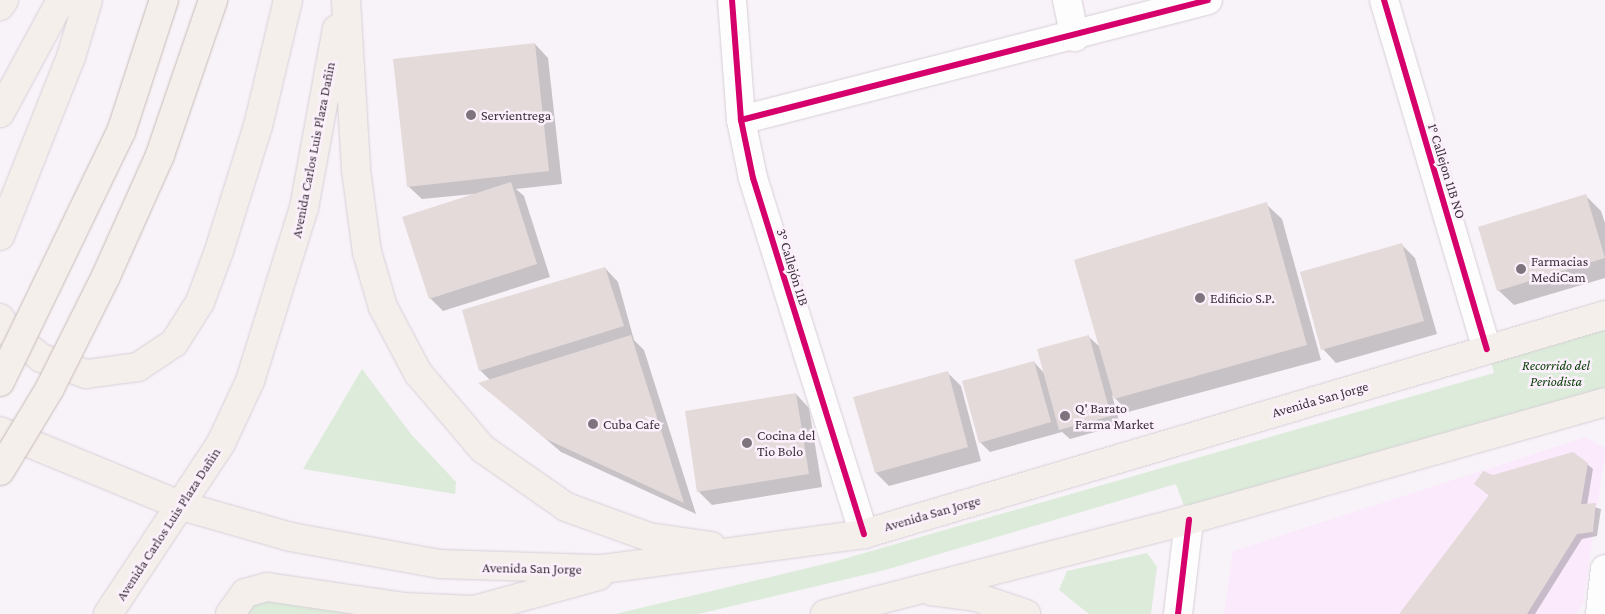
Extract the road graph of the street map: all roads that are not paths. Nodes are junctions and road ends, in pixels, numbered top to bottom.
1 (4, 0) edge
2 (61, 0) edge
3 (88, 0) edge
4 (164, 0) edge
5 (213, 0) edge
6 (288, 0) edge
7 (344, 0) edge
8 (732, 0) edge
9 (1068, 0) edge
10 (1208, 0) edge
11 (1384, 0) edge
12 (0, 6) edge
13 (1075, 37) junction
14 (0, 113) edge
15 (741, 120) junction
16 (0, 236) edge
17 (1605, 315) edge
18 (0, 318) edge
19 (1487, 349) junction
20 (0, 382) edge
21 (1605, 402) edge
22 (0, 431) edge
23 (0, 471) edge
24 (182, 506) junction
25 (1190, 520) junction
26 (864, 534) junction
27 (820, 543) junction
28 (624, 568) junction
29 (1605, 569) edge
30 (894, 593) junction
31 (108, 614) edge
32 (230, 614) edge
33 (824, 614) edge
34 (1026, 614) edge
35 (1178, 614) edge
36 (1600, 614) edge

1 - 12 main road
2 - 14 main road
3 - 16 main road
4 - 20 main road, bridge
5 - 23 main road, bridge
6 - 18 main road
7 - 24 main road, Avenida Carlos Luis Plaza Dañin
7 - 27 main road
8 - 15 street, 3° Callejón 11B
9 - 13 street
10 - 13 street
11 - 19 street, 1° Callejon 11B NO
13 - 15 street
15 - 26 street, 3° Callejón 11B
17 - 19 main road, Avenida San Jorge
19 - 26 main road, Avenida San Jorge
21 - 25 main road
22 - 24 main road, Avenida San Jorge
24 - 28 main road, Avenida San Jorge
24 - 31 main road, Avenida Carlos Luis Plaza Dañin
25 - 30 main road
25 - 35 street
26 - 27 main road, Avenida San Jorge
27 - 28 main road, Avenida San Jorge
28 - 32 main road
29 - 36 street
30 - 33 main road
30 - 34 main road

